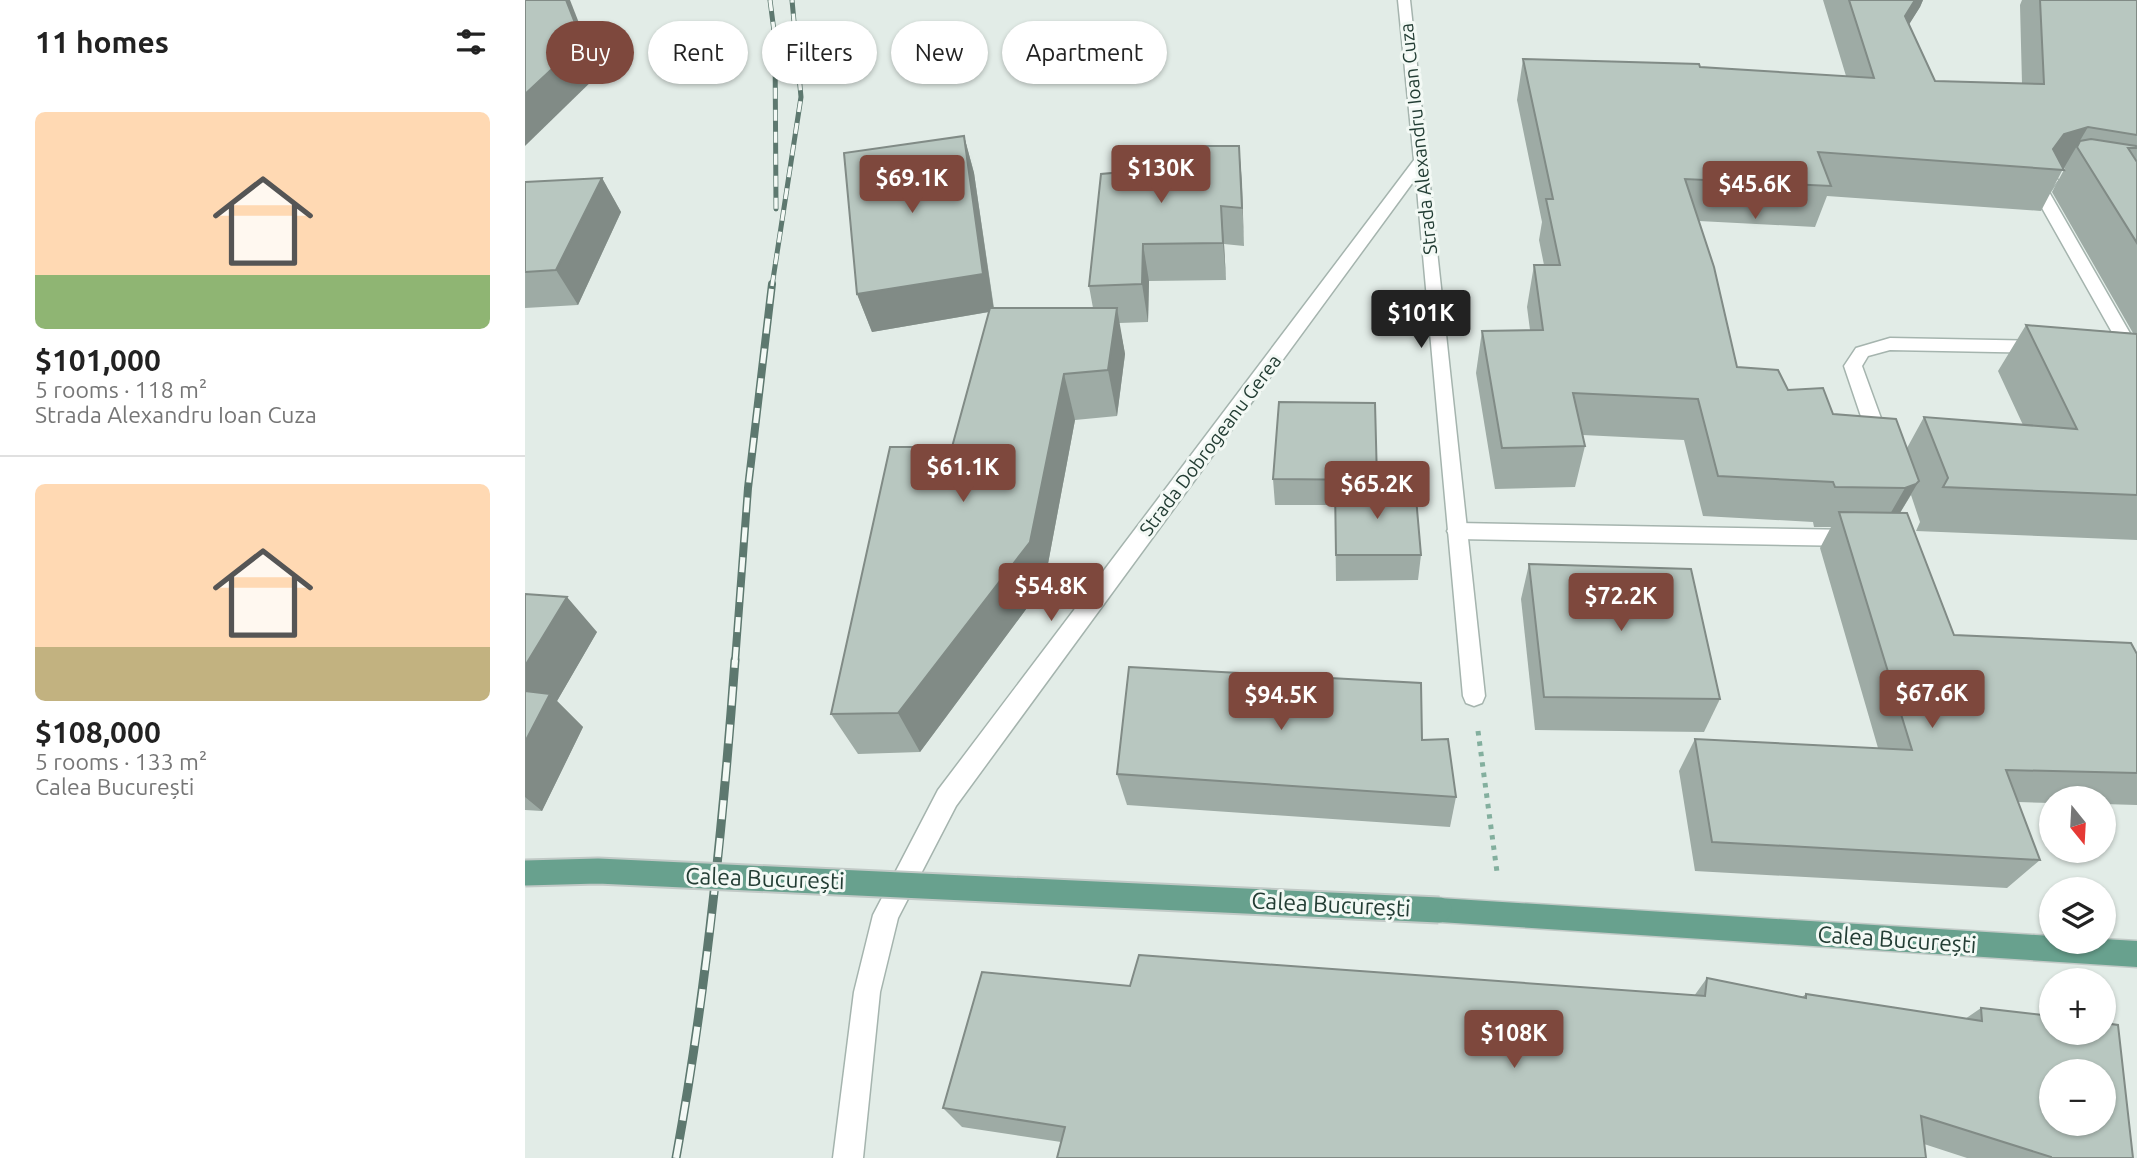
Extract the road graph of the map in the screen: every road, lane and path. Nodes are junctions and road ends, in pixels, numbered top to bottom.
1 (1404, 0) edge
2 (1422, 160) junction
3 (2064, 176) edge
4 (2060, 348) edge
5 (2087, 348) edge
6 (1885, 458) edge
7 (1457, 531) junction
8 (1869, 538) edge
9 (1473, 696) joint
10 (525, 873) edge
11 (1502, 914) junction
12 (2137, 954) edge
13 (848, 1158) edge

1 - 2 street, Strada Alexandru Ioan Cuza
2 - 7 street, Strada Alexandru Ioan Cuza
2 - 13 street, Strada Dobrogeanu Gerea
3 - 5 street
4 - 6 street
7 - 8 street
7 - 9 street, Strada Alexandru Ioan Cuza
9 - 11 path
10 - 11 main road, Calea București, bridge
11 - 12 main road, Calea București

